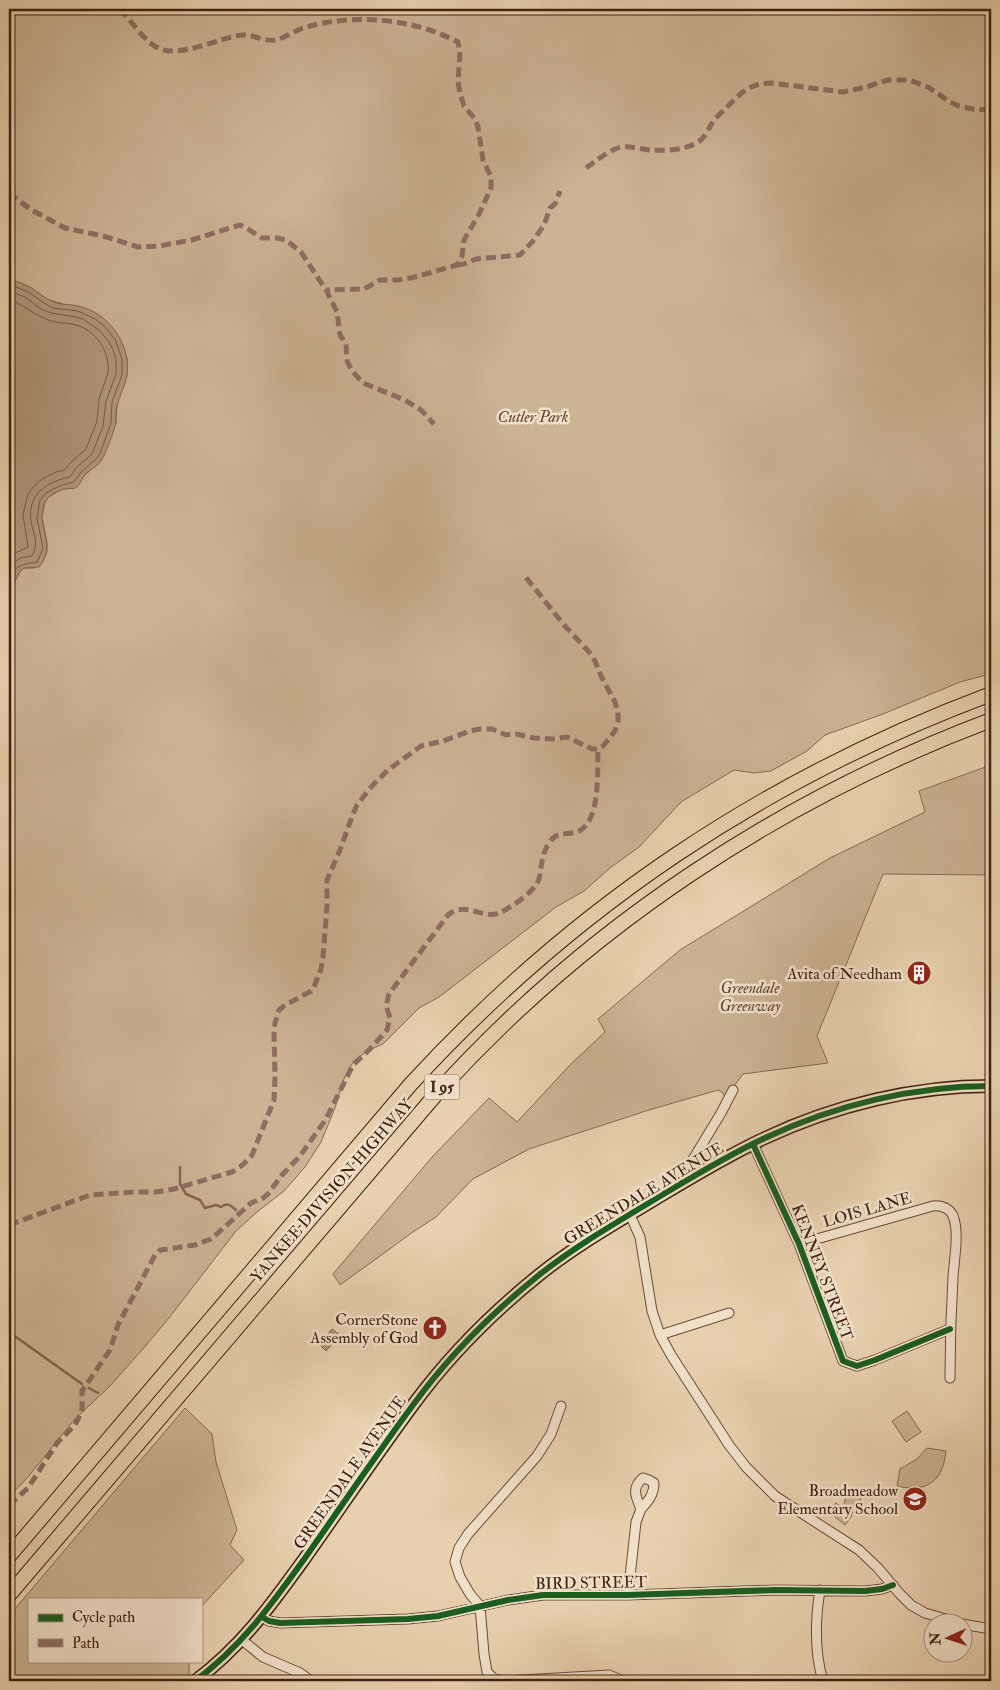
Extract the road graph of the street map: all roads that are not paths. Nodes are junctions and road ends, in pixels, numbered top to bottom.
1 (991, 694) edge
2 (991, 720) edge
3 (991, 1086) edge
4 (732, 1090) dead end
5 (753, 1144) junction
6 (689, 1179) junction
7 (630, 1215) junction
8 (800, 1244) junction
9 (729, 1313) dead end
10 (950, 1329) junction
11 (660, 1335) junction
12 (950, 1378) dead end
13 (561, 1406) dead end
14 (641, 1509) dead end
15 (9, 1556) edge
16 (893, 1585) junction
17 (820, 1590) junction
18 (9, 1595) edge
19 (628, 1595) junction
20 (480, 1606) junction
21 (922, 1612) edge
22 (262, 1617) junction
23 (972, 1626) edge
24 (991, 1629) edge
25 (242, 1640) junction
26 (195, 1681) edge
27 (311, 1681) edge
28 (623, 1681) edge
29 (823, 1681) edge

1 - 15 highway, YANKEE DIVISION HIGHWAY / I 95
2 - 18 highway, YANKEE DIVISION HIGHWAY / I 95
3 - 5 main road, GREENDALE AVENUE
4 - 6 street
5 - 6 main road, GREENDALE AVENUE
5 - 8 street, KENNEY STREET
6 - 7 main road, GREENDALE AVENUE
7 - 11 street
7 - 22 main road, GREENDALE AVENUE
8 - 10 street, KENNEY STREET
8 - 10 street, LOIS LANE
9 - 11 street
10 - 12 street
11 - 16 street
13 - 20 street
14 - 19 street
16 - 17 street, BIRD STREET
16 - 21 street
17 - 19 street, BIRD STREET
17 - 29 street
19 - 20 street, BIRD STREET
20 - 22 street, BIRD STREET
20 - 28 street
22 - 25 main road, GREENDALE AVENUE
23 - 24 street
25 - 26 main road, GREENDALE AVENUE
25 - 27 street

